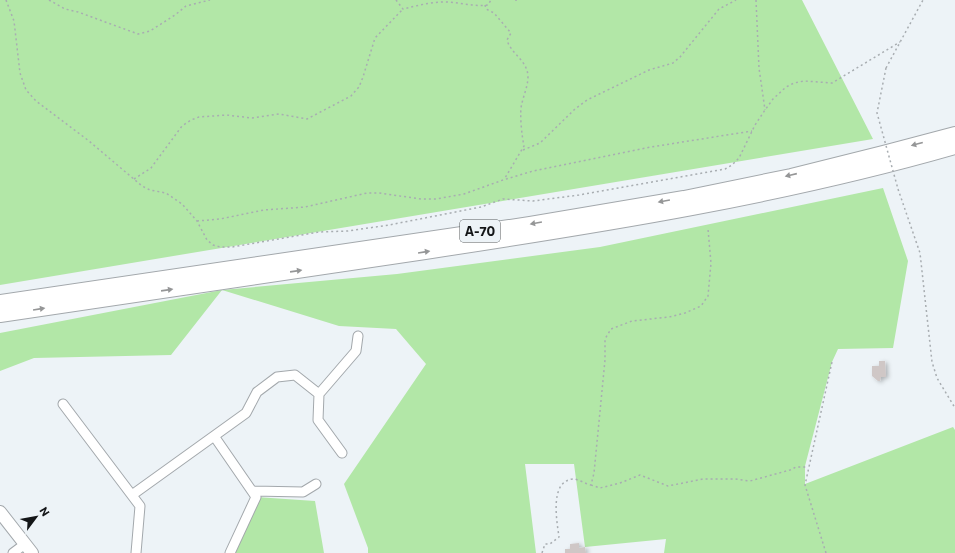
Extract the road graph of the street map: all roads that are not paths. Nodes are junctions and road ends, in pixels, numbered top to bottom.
1 (955, 134) edge
2 (955, 147) edge
3 (0, 302) edge
4 (0, 315) edge
5 (358, 336) dead end
6 (319, 394) junction
7 (63, 404) dead end
8 (214, 436) junction
9 (342, 454) dead end
10 (316, 484) dead end
11 (252, 491) junction
12 (132, 495) junction
13 (0, 512) edge
14 (28, 549) edge
15 (13, 553) edge
16 (136, 553) edge
17 (230, 553) edge

1 -> 3 highway, A-70
4 -> 2 highway, A-70
5 - 6 street
6 - 8 street
6 - 9 street
7 - 12 street
8 - 11 street
8 - 12 street
10 - 11 street
11 - 17 street
12 - 16 street
13 - 14 main road
14 - 15 street

